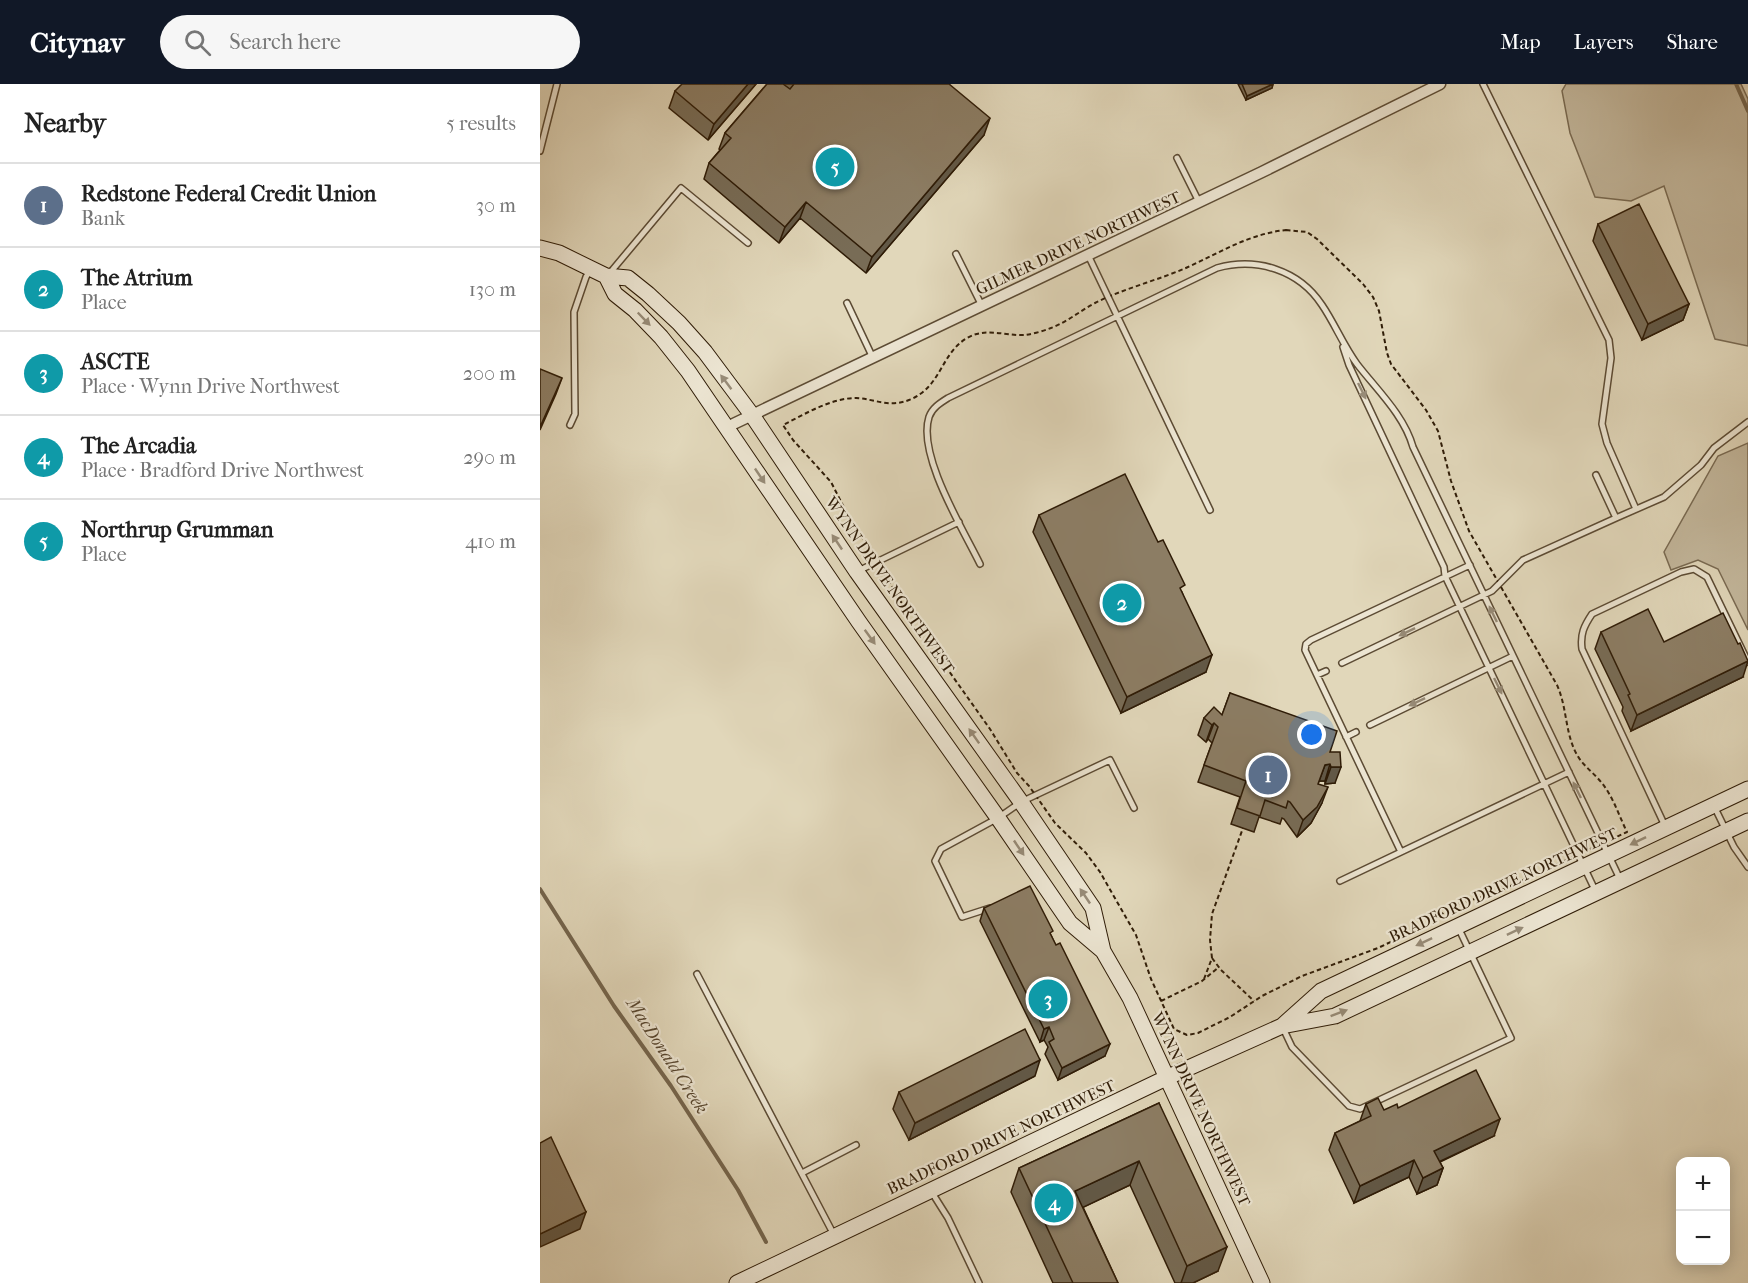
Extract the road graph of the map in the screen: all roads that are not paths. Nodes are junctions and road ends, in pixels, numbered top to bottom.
1 (557, 84) edge
2 (1440, 84) edge
3 (1483, 84) edge
4 (540, 152) edge
5 (1177, 158) dead end
6 (1199, 202) junction
7 (748, 243) dead end
8 (540, 248) edge
9 (956, 254) dead end
10 (1088, 255) junction
11 (591, 269) junction
12 (606, 276) junction
13 (847, 303) dead end
14 (982, 306) junction
15 (1117, 316) junction
16 (1340, 337) junction
17 (873, 358) junction
18 (752, 416) junction
19 (1748, 422) edge
20 (570, 425) dead end
21 (727, 427) junction
22 (1596, 475) dead end
23 (1636, 509) junction
24 (1210, 510) dead end
25 (1616, 518) junction
26 (959, 522) junction
27 (980, 564) dead end
28 (1470, 565) junction
29 (857, 572) junction
30 (1445, 576) junction
31 (1484, 595) junction
32 (1460, 607) junction
33 (1513, 656) junction
34 (1748, 662) edge
35 (1342, 663) dead end
36 (1489, 667) junction
37 (1326, 671) dead end
38 (1317, 675) junction
39 (1370, 725) dead end
40 (1356, 732) dead end
41 (1346, 737) junction
42 (1569, 772) junction
43 (1544, 783) junction
44 (1748, 789) edge
45 (1028, 799) junction
46 (1713, 805) junction
47 (1134, 808) dead end
48 (998, 818) junction
49 (1748, 821) edge
50 (1666, 827) junction
51 (1726, 831) junction
52 (1606, 849) junction
53 (1401, 852) junction
54 (1582, 861) junction
55 (1748, 867) edge
56 (1340, 881) dead end
57 (1621, 881) junction
58 (1596, 892) junction
59 (994, 906) edge
60 (1458, 926) junction
61 (1103, 951) junction
62 (1469, 952) junction
63 (697, 974) dead end
64 (1282, 1026) junction
65 (1166, 1078) junction
66 (856, 1145) dead end
67 (802, 1173) junction
68 (930, 1190) junction
69 (834, 1236) junction
70 (736, 1283) edge
71 (979, 1283) edge
72 (1262, 1283) edge

1 - 4 lane
2 - 6 street, GILMER DRIVE NORTHWEST
3 - 23 lane
5 - 6 lane
6 - 10 street, GILMER DRIVE NORTHWEST
7 - 12 lane
8 - 11 street, WYNN DRIVE NORTHWEST
9 - 14 lane
10 - 14 street, GILMER DRIVE NORTHWEST
10 - 15 lane
11 - 12 street, WYNN DRIVE NORTHWEST
11 - 20 lane
18 -> 12 street, WYNN DRIVE NORTHWEST
12 -> 21 street, WYNN DRIVE NORTHWEST
13 - 17 lane
14 - 17 street, GILMER DRIVE NORTHWEST
15 - 16 lane
15 - 24 lane
15 - 26 lane
16 - 28 lane
16 -> 30 lane
17 - 18 street, GILMER DRIVE NORTHWEST
18 - 21 street, GILMER DRIVE NORTHWEST
29 -> 18 street, WYNN DRIVE NORTHWEST
19 - 23 lane
21 -> 48 street, WYNN DRIVE NORTHWEST
22 - 25 lane
23 - 25 lane
25 - 31 lane
26 - 27 lane
26 - 29 lane
28 - 30 lane
28 - 31 lane
45 -> 29 street, WYNN DRIVE NORTHWEST
30 - 32 lane
30 - 38 lane
31 - 32 lane
33 -> 31 lane
32 -> 35 lane
32 - 36 lane
33 - 36 lane
33 - 42 lane
34 - 50 lane
36 -> 39 lane
36 -> 43 lane
37 - 38 lane
38 - 41 lane
40 - 41 lane
41 - 53 lane
42 - 43 lane
52 -> 42 lane
43 - 53 lane
43 - 54 lane
44 - 46 street, BRADFORD DRIVE NORTHWEST
45 - 47 lane
45 - 48 lane
61 -> 45 street, WYNN DRIVE NORTHWEST
46 - 50 street, BRADFORD DRIVE NORTHWEST
46 - 51 lane
48 - 59 lane
48 -> 61 street, WYNN DRIVE NORTHWEST
49 - 51 street, BRADFORD DRIVE NORTHWEST
50 -> 52 street, BRADFORD DRIVE NORTHWEST
51 - 55 lane
51 - 57 street, BRADFORD DRIVE NORTHWEST
52 - 54 street, BRADFORD DRIVE NORTHWEST
52 - 57 lane
53 - 56 lane
54 - 58 lane
54 - 60 street, BRADFORD DRIVE NORTHWEST
57 - 58 street, BRADFORD DRIVE NORTHWEST
62 -> 58 street, BRADFORD DRIVE NORTHWEST
60 - 62 lane
60 -> 64 street, BRADFORD DRIVE NORTHWEST
61 - 65 street, WYNN DRIVE NORTHWEST
64 -> 62 street, BRADFORD DRIVE NORTHWEST
62 - 64 lane
63 - 67 lane
64 - 65 street, BRADFORD DRIVE NORTHWEST
65 - 68 street, BRADFORD DRIVE NORTHWEST
65 - 72 street, WYNN DRIVE NORTHWEST
66 - 67 lane
67 - 69 lane
68 - 69 street, BRADFORD DRIVE NORTHWEST
68 - 71 lane
69 - 70 street, BRADFORD DRIVE NORTHWEST

